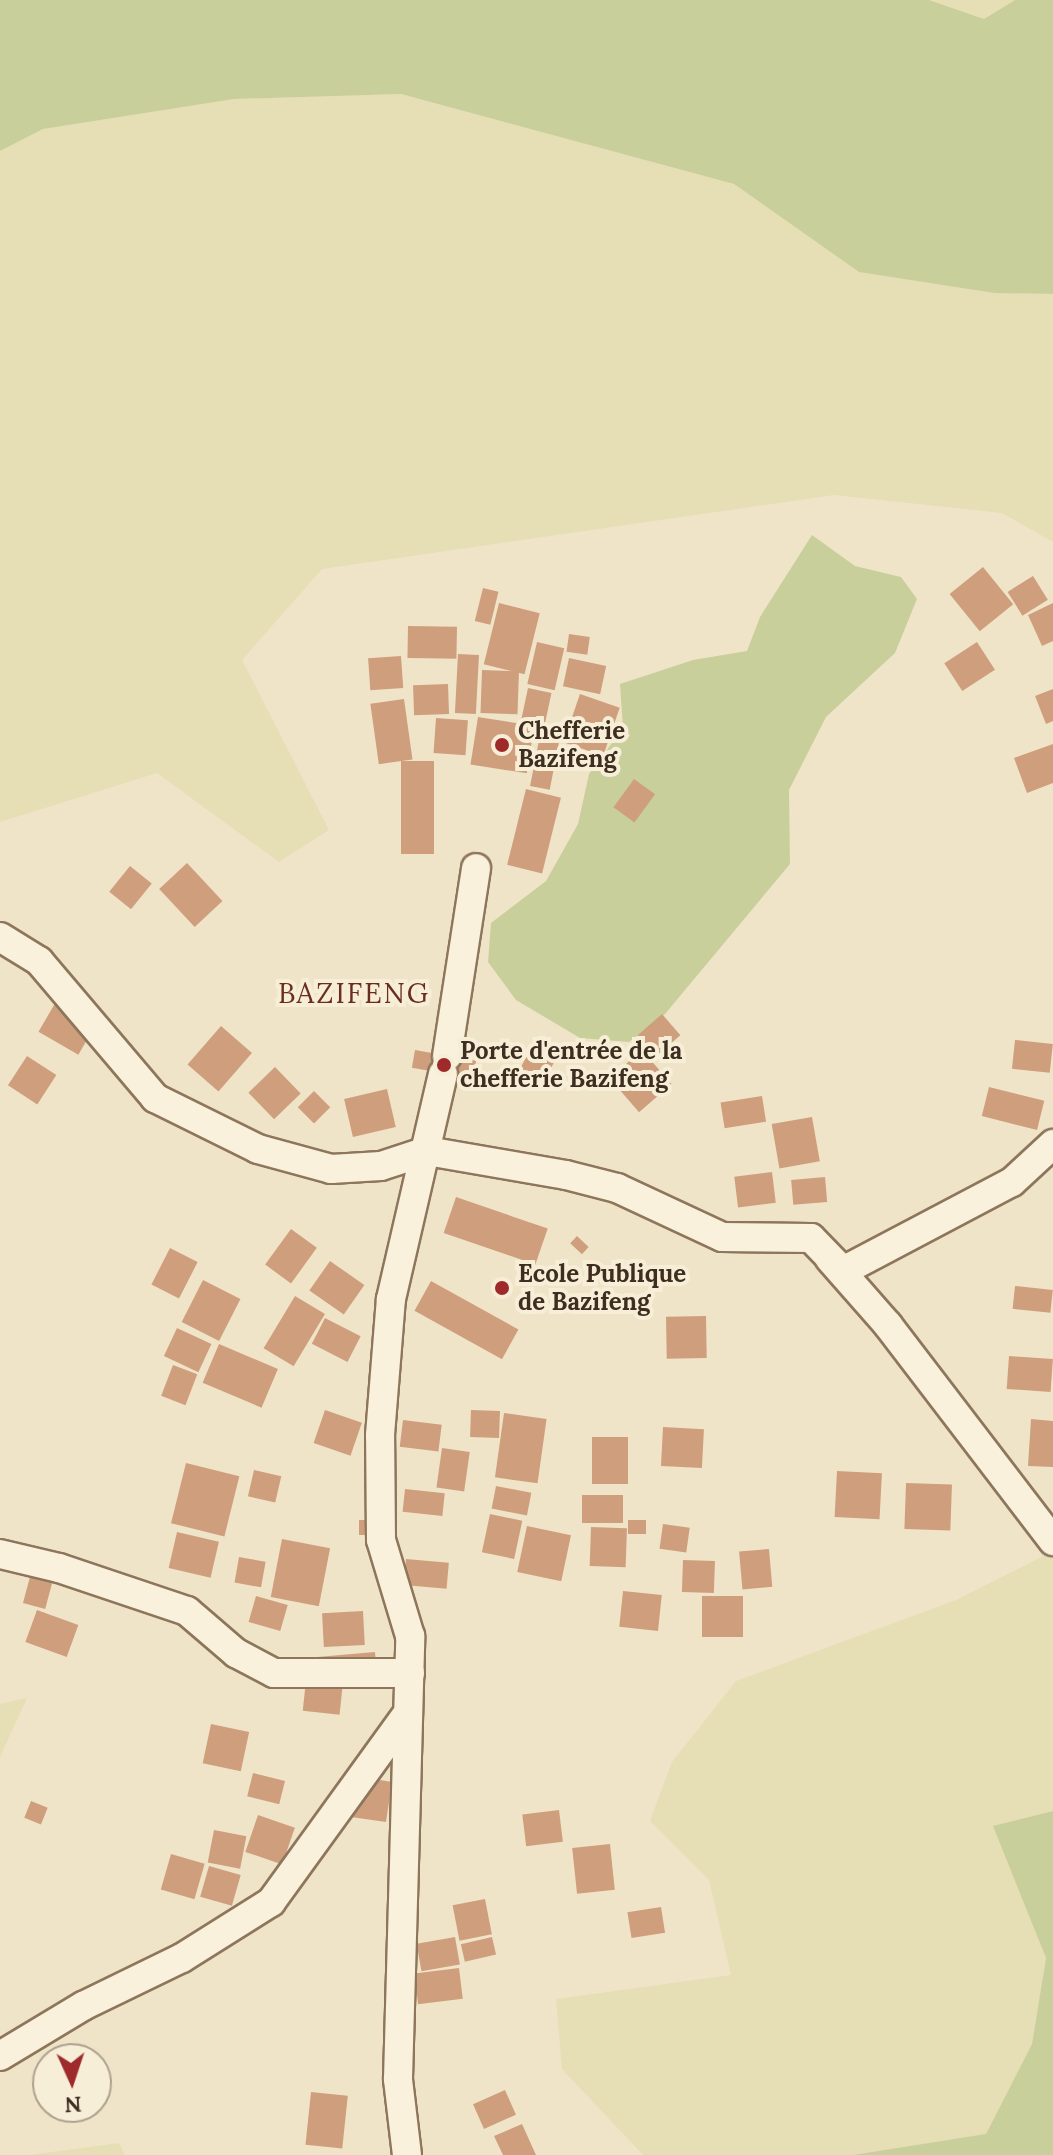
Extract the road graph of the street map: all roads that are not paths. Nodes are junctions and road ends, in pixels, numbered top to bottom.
1 (476, 868) dead end
2 (0, 937) edge
3 (1053, 1144) edge
4 (427, 1151) junction
5 (811, 1238) junction
6 (1053, 1541) edge
7 (0, 1554) edge
8 (410, 1673) junction
9 (405, 1717) junction
10 (0, 2056) edge
11 (407, 2155) edge

1 - 4 street
2 - 4 street
3 - 5 street
4 - 5 street
4 - 8 street
5 - 6 street
7 - 8 street
8 - 9 street
9 - 10 street
9 - 11 street

